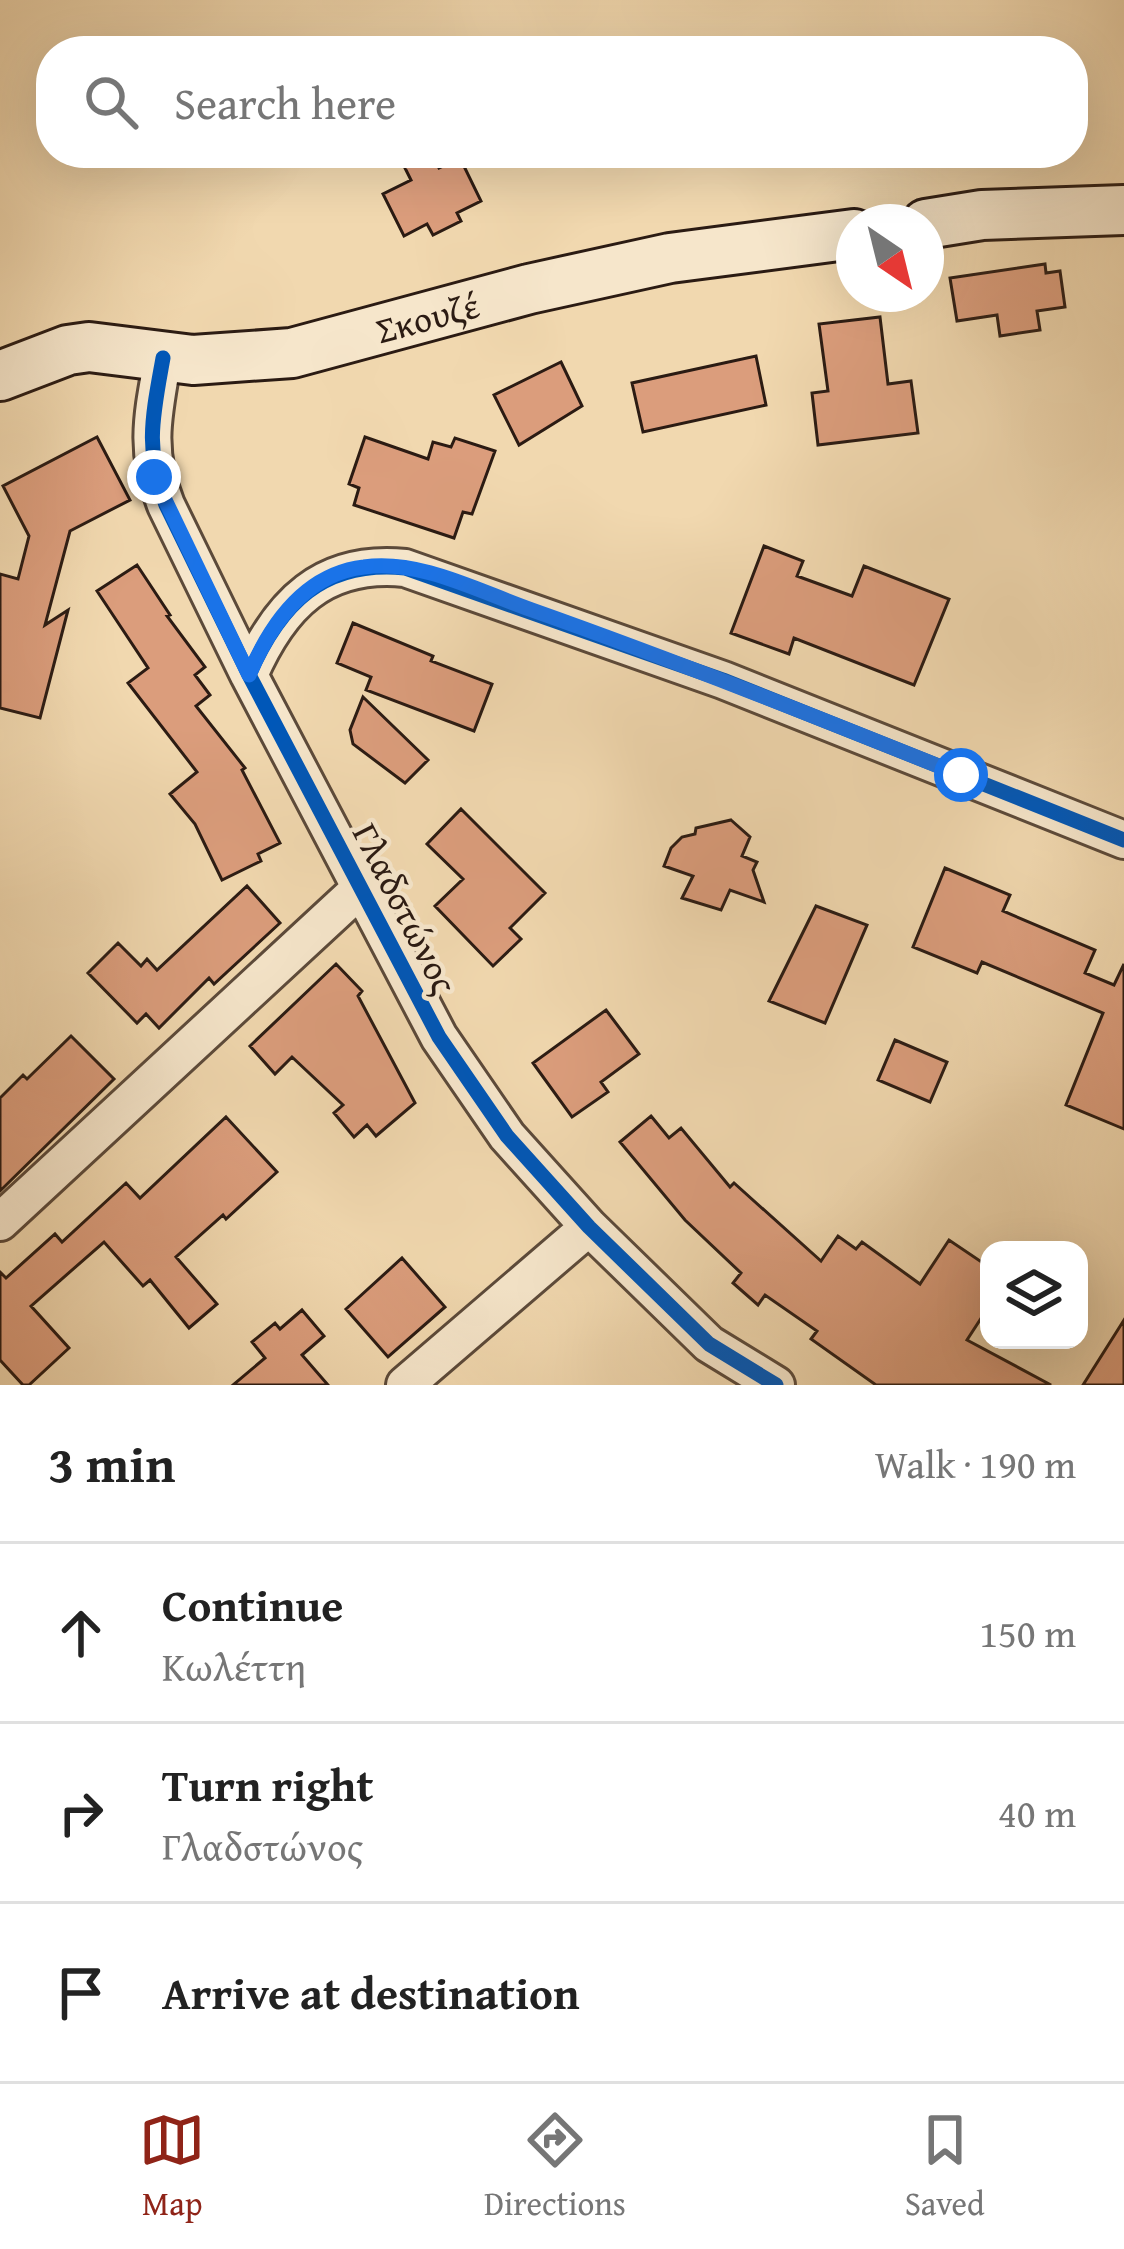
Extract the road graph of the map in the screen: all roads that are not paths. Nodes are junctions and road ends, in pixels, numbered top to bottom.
1 (1124, 210) edge
2 (944, 221) edge
3 (836, 236) edge
4 (163, 358) junction
5 (0, 376) edge
6 (249, 675) junction
7 (1124, 840) edge
8 (362, 887) junction
9 (0, 1222) edge
10 (589, 1227) junction
11 (405, 1385) edge
12 (776, 1385) edge

1 - 2 street
3 - 4 street, Σκουζέ
4 - 5 street, Σκουζέ
4 - 6 street, Γλαδστώνος
6 - 7 street
6 - 8 street, Γλαδστώνος
8 - 9 street
8 - 10 street, Γλαδστώνος
10 - 11 street
10 - 12 street, Γλαδστώνος

